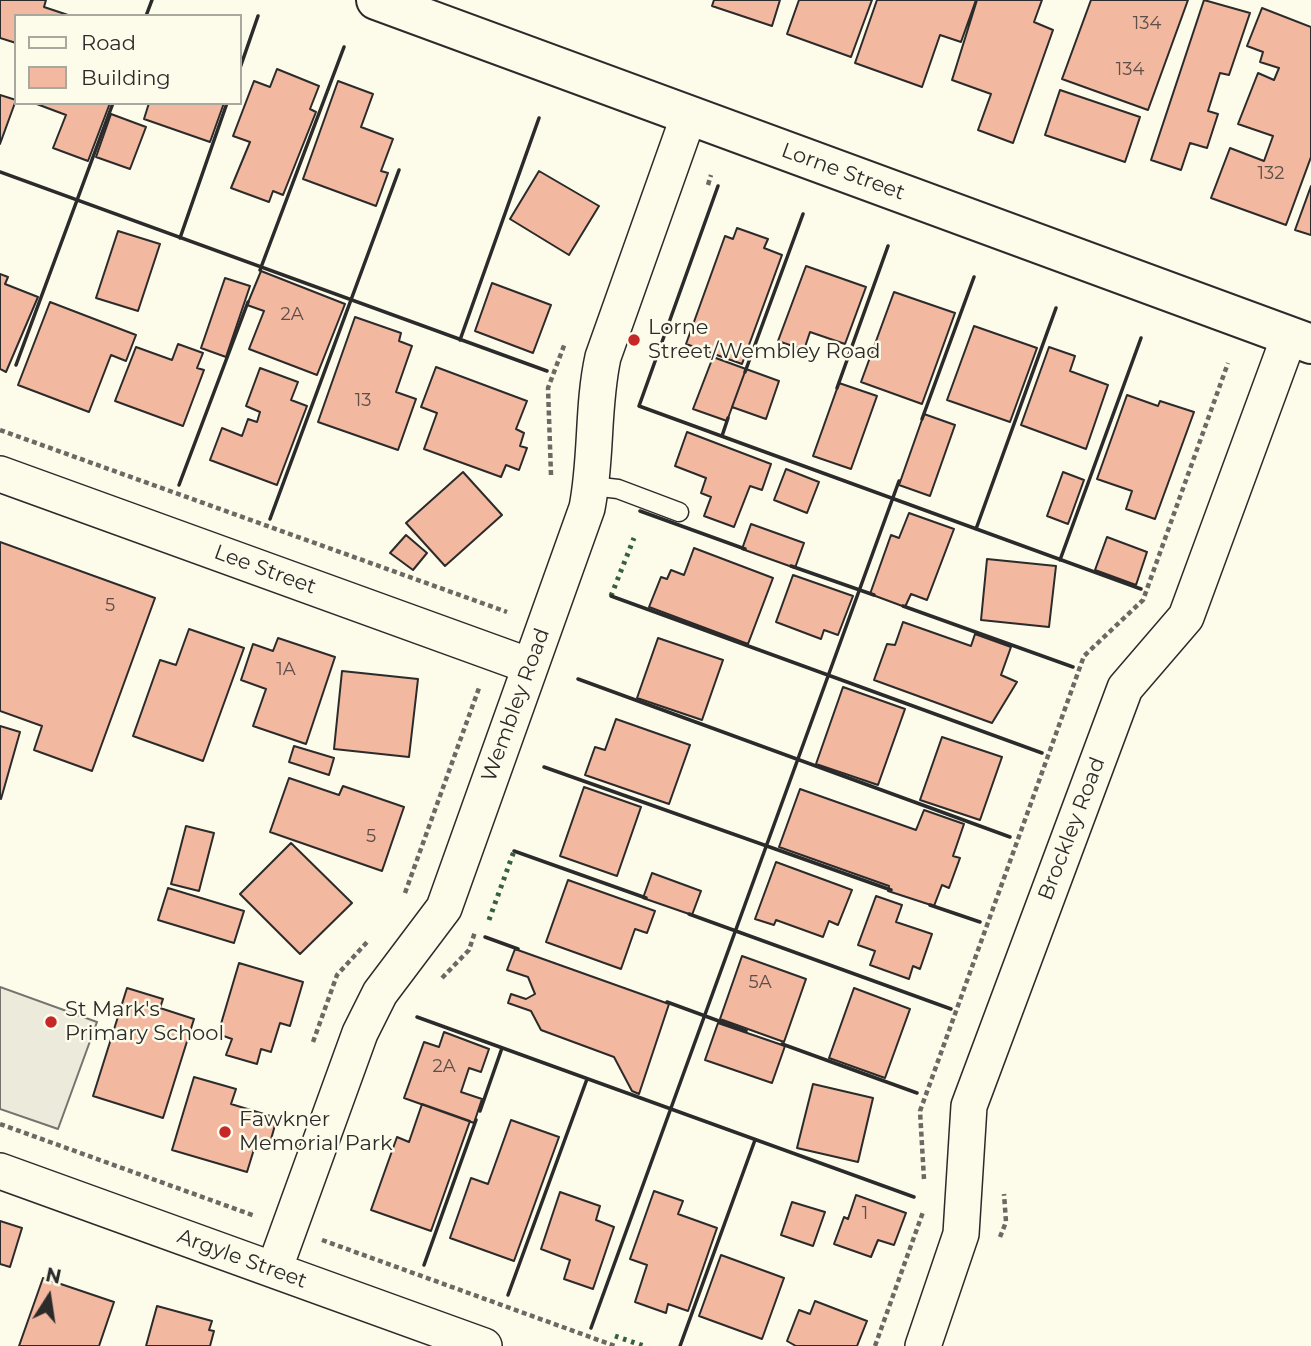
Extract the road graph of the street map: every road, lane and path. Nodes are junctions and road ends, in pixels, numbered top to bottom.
1 (376, 0) edge
2 (689, 115) junction
3 (566, 338) dead end
4 (1300, 340) edge
5 (0, 430) edge
6 (0, 474) edge
7 (551, 477) dead end
8 (592, 486) junction
9 (679, 512) dead end
10 (512, 600) dead end
11 (507, 612) junction
12 (492, 652) junction
13 (530, 666) junction
14 (400, 906) dead end
15 (373, 936) dead end
16 (310, 1051) dead end
17 (0, 1171) edge
18 (1004, 1185) dead end
19 (256, 1202) dead end
20 (252, 1215) dead end
21 (997, 1246) dead end
22 (274, 1270) junction
23 (484, 1346) edge
24 (923, 1346) edge

1 - 2 street, Lorne Street
2 - 4 street, Lorne Street
2 - 8 street, Wembley Road
3 - 7 path
4 - 24 street, Brockley Road
5 - 11 path
6 - 12 street, Lee Street
8 - 9 lane
8 - 13 street, Wembley Road
10 - 11 path
11 - 12 path
12 - 13 street, Lee Street
12 - 14 path
13 - 22 street, Wembley Road
15 - 16 path
17 - 22 street, Argyle Street
18 - 21 path
19 - 20 path
22 - 23 street, Argyle Street

